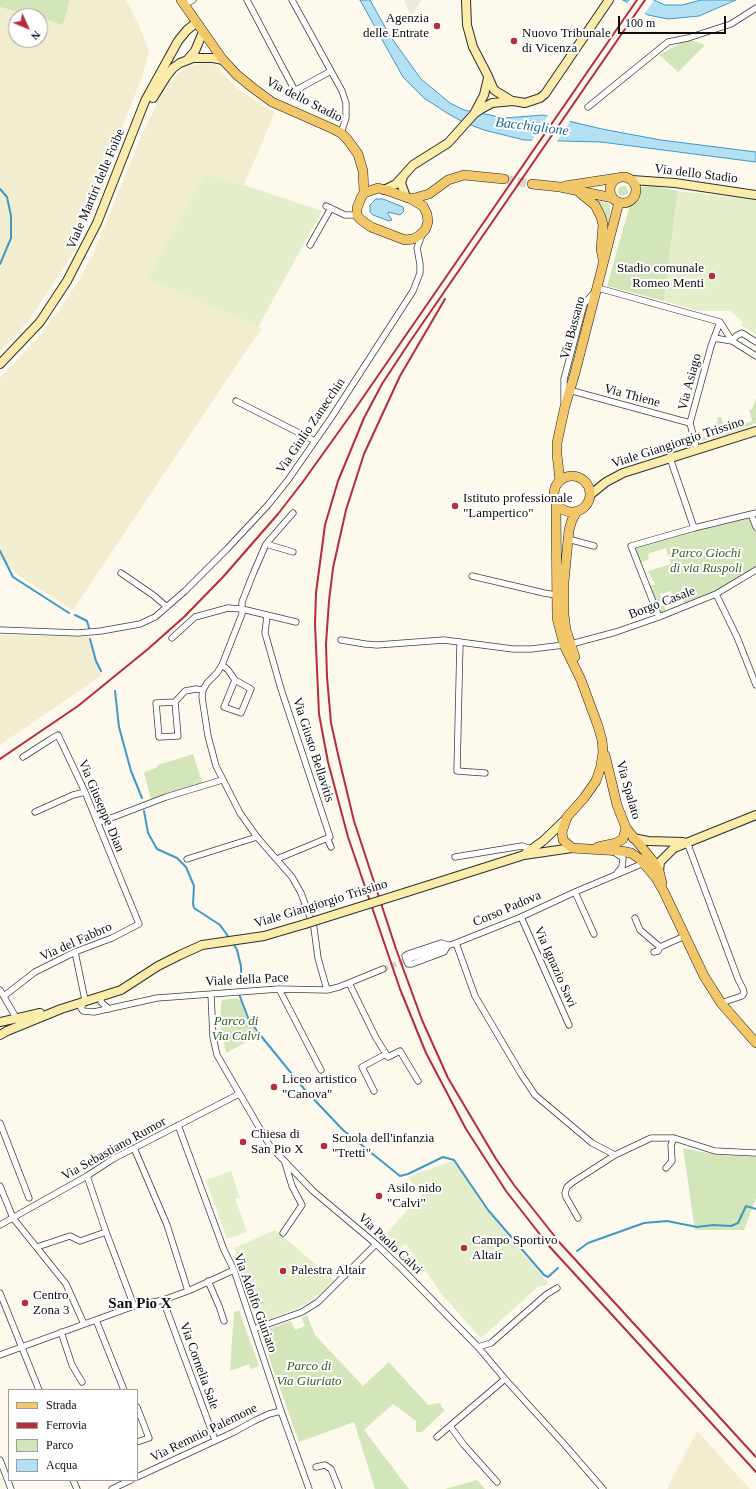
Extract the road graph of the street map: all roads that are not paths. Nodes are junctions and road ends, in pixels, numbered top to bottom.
1 (193, 0) edge
2 (247, 0) edge
3 (292, 0) edge
4 (466, 0) edge
5 (609, 0) edge
6 (182, 2) edge
7 (756, 8) edge
8 (196, 22) junction
9 (203, 32) junction
10 (187, 60) junction
11 (223, 60) junction
12 (331, 71) junction
13 (488, 77) junction
14 (513, 101) junction
15 (588, 107) dead end
16 (480, 108) junction
17 (140, 117) junction
18 (341, 133) junction
19 (364, 171) junction
20 (403, 177) junction
21 (618, 178) junction
22 (504, 179) tunnel mouth
23 (632, 180) junction
24 (532, 184) tunnel mouth
25 (560, 187) junction
26 (381, 189) junction
27 (580, 192) junction
28 (364, 193) junction
29 (429, 194) junction
30 (756, 195) edge
31 (409, 198) junction
32 (616, 200) junction
33 (425, 210) junction
34 (357, 215) junction
35 (422, 233) junction
36 (405, 240) junction
37 (310, 245) dead end
38 (416, 248) junction
39 (604, 265) junction
40 (598, 288) junction
41 (720, 322) junction
42 (714, 338) junction
43 (732, 341) junction
44 (756, 342) edge
45 (756, 356) edge
46 (0, 364) edge
47 (569, 390) junction
48 (236, 400) dead end
49 (565, 406) junction
50 (690, 423) junction
51 (756, 431) edge
52 (315, 441) junction
53 (697, 450) junction
54 (670, 458) junction
55 (558, 462) junction
56 (572, 476) junction
57 (560, 481) junction
58 (590, 495) junction
59 (556, 503) junction
60 (577, 511) junction
61 (293, 512) dead end
62 (754, 514) edge
63 (756, 527) edge
64 (694, 528) junction
65 (568, 539) junction
66 (266, 544) junction
67 (594, 546) dead end
68 (293, 552) dead end
69 (756, 570) edge
70 (121, 573) dead end
71 (472, 576) dead end
72 (716, 594) junction
73 (556, 595) junction
74 (166, 607) junction
75 (242, 609) junction
76 (267, 615) junction
77 (659, 617) junction
78 (296, 622) dead end
79 (0, 630) edge
80 (172, 638) dead end
81 (341, 640) dead end
82 (460, 642) junction
83 (568, 644) junction
84 (222, 664) junction
85 (235, 680) junction
86 (756, 685) edge
87 (203, 690) junction
88 (175, 702) junction
89 (602, 740) junction
90 (22, 757) dead end
91 (485, 773) dead end
92 (222, 780) junction
93 (596, 781) junction
94 (611, 781) junction
95 (85, 792) junction
96 (35, 812) dead end
97 (756, 815) edge
98 (568, 818) junction
99 (98, 823) junction
100 (626, 828) junction
101 (257, 837) junction
102 (327, 838) junction
103 (633, 838) junction
104 (687, 842) junction
105 (331, 846) dead end
106 (572, 848) junction
107 (532, 849) junction
108 (587, 849) junction
109 (612, 851) junction
110 (524, 855) junction
111 (455, 857) dead end
112 (187, 859) dead end
113 (278, 859) junction
114 (644, 863) junction
115 (659, 871) junction
116 (616, 875) junction
117 (575, 892) junction
118 (664, 892) junction
119 (521, 917) junction
120 (635, 918) dead end
121 (139, 924) joint
122 (594, 934) dead end
123 (685, 936) junction
124 (456, 943) junction
125 (445, 946) junction
126 (660, 947) junction
127 (75, 952) junction
128 (654, 952) dead end
129 (409, 959) tunnel mouth
130 (383, 969) tunnel mouth
131 (349, 983) junction
132 (279, 989) junction
133 (0, 990) edge
134 (327, 990) junction
135 (211, 994) junction
136 (4, 996) junction
137 (101, 996) junction
138 (86, 1000) junction
139 (721, 1003) junction
140 (109, 1009) junction
141 (18, 1021) junction
142 (0, 1022) edge
143 (569, 1025) dead end
144 (0, 1035) edge
145 (756, 1043) edge
146 (386, 1054) junction
147 (321, 1070) dead end
148 (418, 1081) dead end
149 (374, 1091) dead end
150 (239, 1094) junction
151 (0, 1122) edge
152 (178, 1125) junction
153 (674, 1138) junction
154 (134, 1148) junction
155 (756, 1153) edge
156 (615, 1155) junction
157 (284, 1160) junction
158 (666, 1168) dead end
159 (87, 1176) junction
160 (0, 1186) edge
161 (30, 1198) dead end
162 (13, 1218) junction
163 (578, 1218) dead end
164 (0, 1225) edge
165 (106, 1232) junction
166 (283, 1233) dead end
167 (376, 1244) junction
168 (37, 1247) junction
169 (234, 1270) junction
170 (208, 1281) junction
171 (557, 1288) dead end
172 (188, 1291) junction
173 (0, 1293) edge
174 (163, 1300) junction
175 (134, 1306) junction
176 (96, 1320) junction
177 (224, 1321) dead end
178 (84, 1324) junction
179 (254, 1329) junction
180 (61, 1332) junction
181 (22, 1347) junction
182 (478, 1347) junction
183 (0, 1355) edge
184 (504, 1379) junction
185 (82, 1382) dead end
186 (39, 1389) edge
187 (123, 1389) edge
188 (138, 1410) edge
189 (281, 1411) junction
190 (450, 1426) junction
191 (437, 1437) dead end
192 (214, 1440) junction
193 (138, 1442) edge
194 (0, 1460) edge
195 (316, 1467) dead end
196 (138, 1477) edge
197 (129, 1481) edge
198 (497, 1482) dead end
199 (11, 1489) edge
200 (112, 1489) edge
201 (309, 1489) edge
202 (340, 1489) edge
203 (603, 1489) edge

1 - 6 street
2 - 12 street
3 - 12 street
4 - 13 main road
5 - 14 main road
6 - 8 main road, Via dello Stadio
7 - 15 street
8 - 9 main road, Via dello Stadio
8 - 17 main road, Viale Martiri delle Foibe
9 - 10 main road, Viale Martiri delle Foibe
9 - 11 main road, Via dello Stadio
10 - 11 main road, Viale Martiri delle Foibe
10 - 17 main road, Viale Martiri delle Foibe
11 - 18 main road, Via dello Stadio
12 - 18 street
13 - 14 main road
13 - 16 main road
14 - 16 main road
16 - 20 main road
17 - 46 main road, Viale Martiri delle Foibe
18 - 19 main road, Via dello Stadio
19 - 26 main road, Via dello Stadio
19 - 28 main road, Via dello Stadio
20 - 26 main road
20 - 31 main road
21 - 23 main road, Via dello Stadio
21 - 25 main road, Via dello Stadio
21 - 32 main road
22 - 29 main road
23 - 30 main road, Via dello Stadio
23 - 32 main road
24 - 25 main road, Via dello Stadio
25 - 27 main road, Via dello Stadio
26 - 28 main road
26 - 31 main road
27 - 32 main road, Via dello Stadio
27 - 39 main road
28 - 34 main road
29 - 31 main road
29 - 33 main road
31 - 33 main road
32 - 39 main road, Via Bassano
33 - 35 main road
34 - 36 main road
34 - 37 street
35 - 36 main road
35 - 38 street
36 - 38 street
38 - 52 street, Via Giulio Zanecchin
39 - 40 main road, Via Bassano
40 - 41 street
40 - 47 main road, Via Bassano
40 - 49 street
41 - 42 street, Via Asiago
41 - 43 street
42 - 43 street
42 - 50 street, Via Asiago
43 - 44 street
43 - 45 street
47 - 49 main road, Via Bassano
47 - 50 street, Via Thiene
48 - 52 street
49 - 55 main road, Via Bassano
50 - 53 street, Via Asiago
51 - 53 main road, Viale Giangiorgio Trissino
52 - 74 street, Via Giulio Zanecchin
53 - 54 main road, Viale Giangiorgio Trissino
54 - 58 main road, Viale Giangiorgio Trissino
54 - 64 street
55 - 56 main road
55 - 57 main road, Via Bassano
56 - 57 main road
56 - 58 main road
57 - 59 main road, Viale Giangiorgio Trissino
58 - 60 main road, Viale Giangiorgio Trissino
59 - 60 main road
59 - 73 main road, Viale Giangiorgio Trissino
60 - 65 main road, Viale Giangiorgio Trissino
61 - 66 street
62 - 63 street
62 - 64 street
64 - 77 street
65 - 67 street
65 - 83 main road, Viale Giangiorgio Trissino
66 - 68 street
66 - 75 street
69 - 72 street, Borgo Casale
70 - 74 street
71 - 73 street
72 - 77 street, Borgo Casale
72 - 86 street
73 - 83 main road, Viale Giangiorgio Trissino
74 - 79 street, Via Giulio Zanecchin
75 - 76 street
75 - 80 street
75 - 84 street
76 - 78 street
76 - 102 street, Via Giusto Bellavitis
77 - 83 street, Borgo Casale
81 - 82 street, Borgo Casale
82 - 83 street, Borgo Casale
82 - 91 street
83 - 89 main road, Viale Giangiorgio Trissino
84 - 85 street
84 - 87 street
85 - 85 street
87 - 88 street
87 - 92 street
88 - 88 street
89 - 93 main road, Viale Giangiorgio Trissino
89 - 94 main road, Via Spalato
90 - 95 street, Via Giuseppe Dian
92 - 99 street
92 - 101 street
93 - 94 main road
93 - 98 main road, Viale Giangiorgio Trissino
94 - 100 main road, Via Spalato
95 - 96 street
95 - 99 street, Via Giuseppe Dian
97 - 104 main road
98 - 106 main road, Viale Giangiorgio Trissino
98 - 107 main road, Viale Giangiorgio Trissino
99 - 121 street, Via Giuseppe Dian
100 - 103 main road, Via Spalato
100 - 108 main road
101 - 112 street
101 - 113 street
102 - 105 street
102 - 113 street
103 - 104 main road
103 - 115 main road, Via Spalato
104 - 115 main road
104 - 139 street
106 - 108 main road, Viale Giangiorgio Trissino
106 - 110 main road, Viale Giangiorgio Trissino
107 - 110 main road, Viale Giangiorgio Trissino
107 - 111 street
108 - 109 main road, Viale Giangiorgio Trissino
109 - 114 main road, Viale Giangiorgio Trissino
109 - 116 street
110 - 137 main road, Viale Giangiorgio Trissino, bridge
113 - 134 street
114 - 116 street, Corso Padova
114 - 118 main road, Viale Giangiorgio Trissino
115 - 118 main road, Via Spalato
116 - 117 street, Corso Padova
117 - 119 street, Corso Padova
117 - 122 street
118 - 123 main road
119 - 124 street, Corso Padova
119 - 143 street, Via Ignazio Savi
120 - 126 street
121 - 127 street, Via del Fabbro
123 - 126 street
123 - 139 main road
124 - 125 street, Corso Padova
124 - 156 street
125 - 125 street, Corso Padova
125 - 129 street, Corso Padova
126 - 128 street
127 - 136 street, Via del Fabbro
127 - 138 street
130 - 131 street, Viale della Pace
131 - 134 street, Viale della Pace
131 - 146 street
132 - 134 street, Viale della Pace
132 - 135 street, Viale della Pace
132 - 147 street
133 - 136 street
135 - 140 street, Viale della Pace
135 - 150 street, Via Paolo Calvi
136 - 141 street
137 - 138 main road, Viale Giangiorgio Trissino
137 - 140 street
138 - 140 street, Viale della Pace
138 - 141 main road
139 - 145 main road
141 - 142 main road
141 - 144 main road
146 - 148 street
146 - 149 street
150 - 152 street, Via Sebastiano Rumor
150 - 157 street, Via Paolo Calvi
151 - 161 street
152 - 154 street, Via Sebastiano Rumor
152 - 169 street, Via Adolfo Giuriato
153 - 155 street
153 - 156 street
153 - 158 street
154 - 159 street, Via Sebastiano Rumor
154 - 172 street
156 - 163 street
157 - 166 street, Via Paolo Calvi
157 - 167 street, Via Paolo Calvi
159 - 162 street, Via Sebastiano Rumor
159 - 165 street
160 - 162 street
162 - 164 street, Via Sebastiano Rumor
162 - 168 street
165 - 168 street
165 - 175 street
167 - 179 street
167 - 182 street, Via Paolo Calvi
168 - 178 street
169 - 170 street
169 - 179 street, Via Adolfo Giuriato
170 - 172 street
170 - 177 street
171 - 182 street
172 - 174 street
173 - 181 street
174 - 175 street
174 - 192 street, Via Cornelia Sale
175 - 176 street
176 - 178 street
176 - 187 street
178 - 180 street
179 - 189 street, Via Adolfo Giuriato
180 - 181 street
180 - 185 street
181 - 183 street
181 - 186 street
182 - 184 street, Via Paolo Calvi
184 - 190 street
184 - 203 street, Via Paolo Calvi
188 - 193 street
189 - 192 street, Via Remnio Palemone
189 - 201 street, Via Adolfo Giuriato
190 - 191 street
190 - 198 street
192 - 196 street, Via Remnio Palemone
194 - 199 street
195 - 202 street
197 - 200 street

